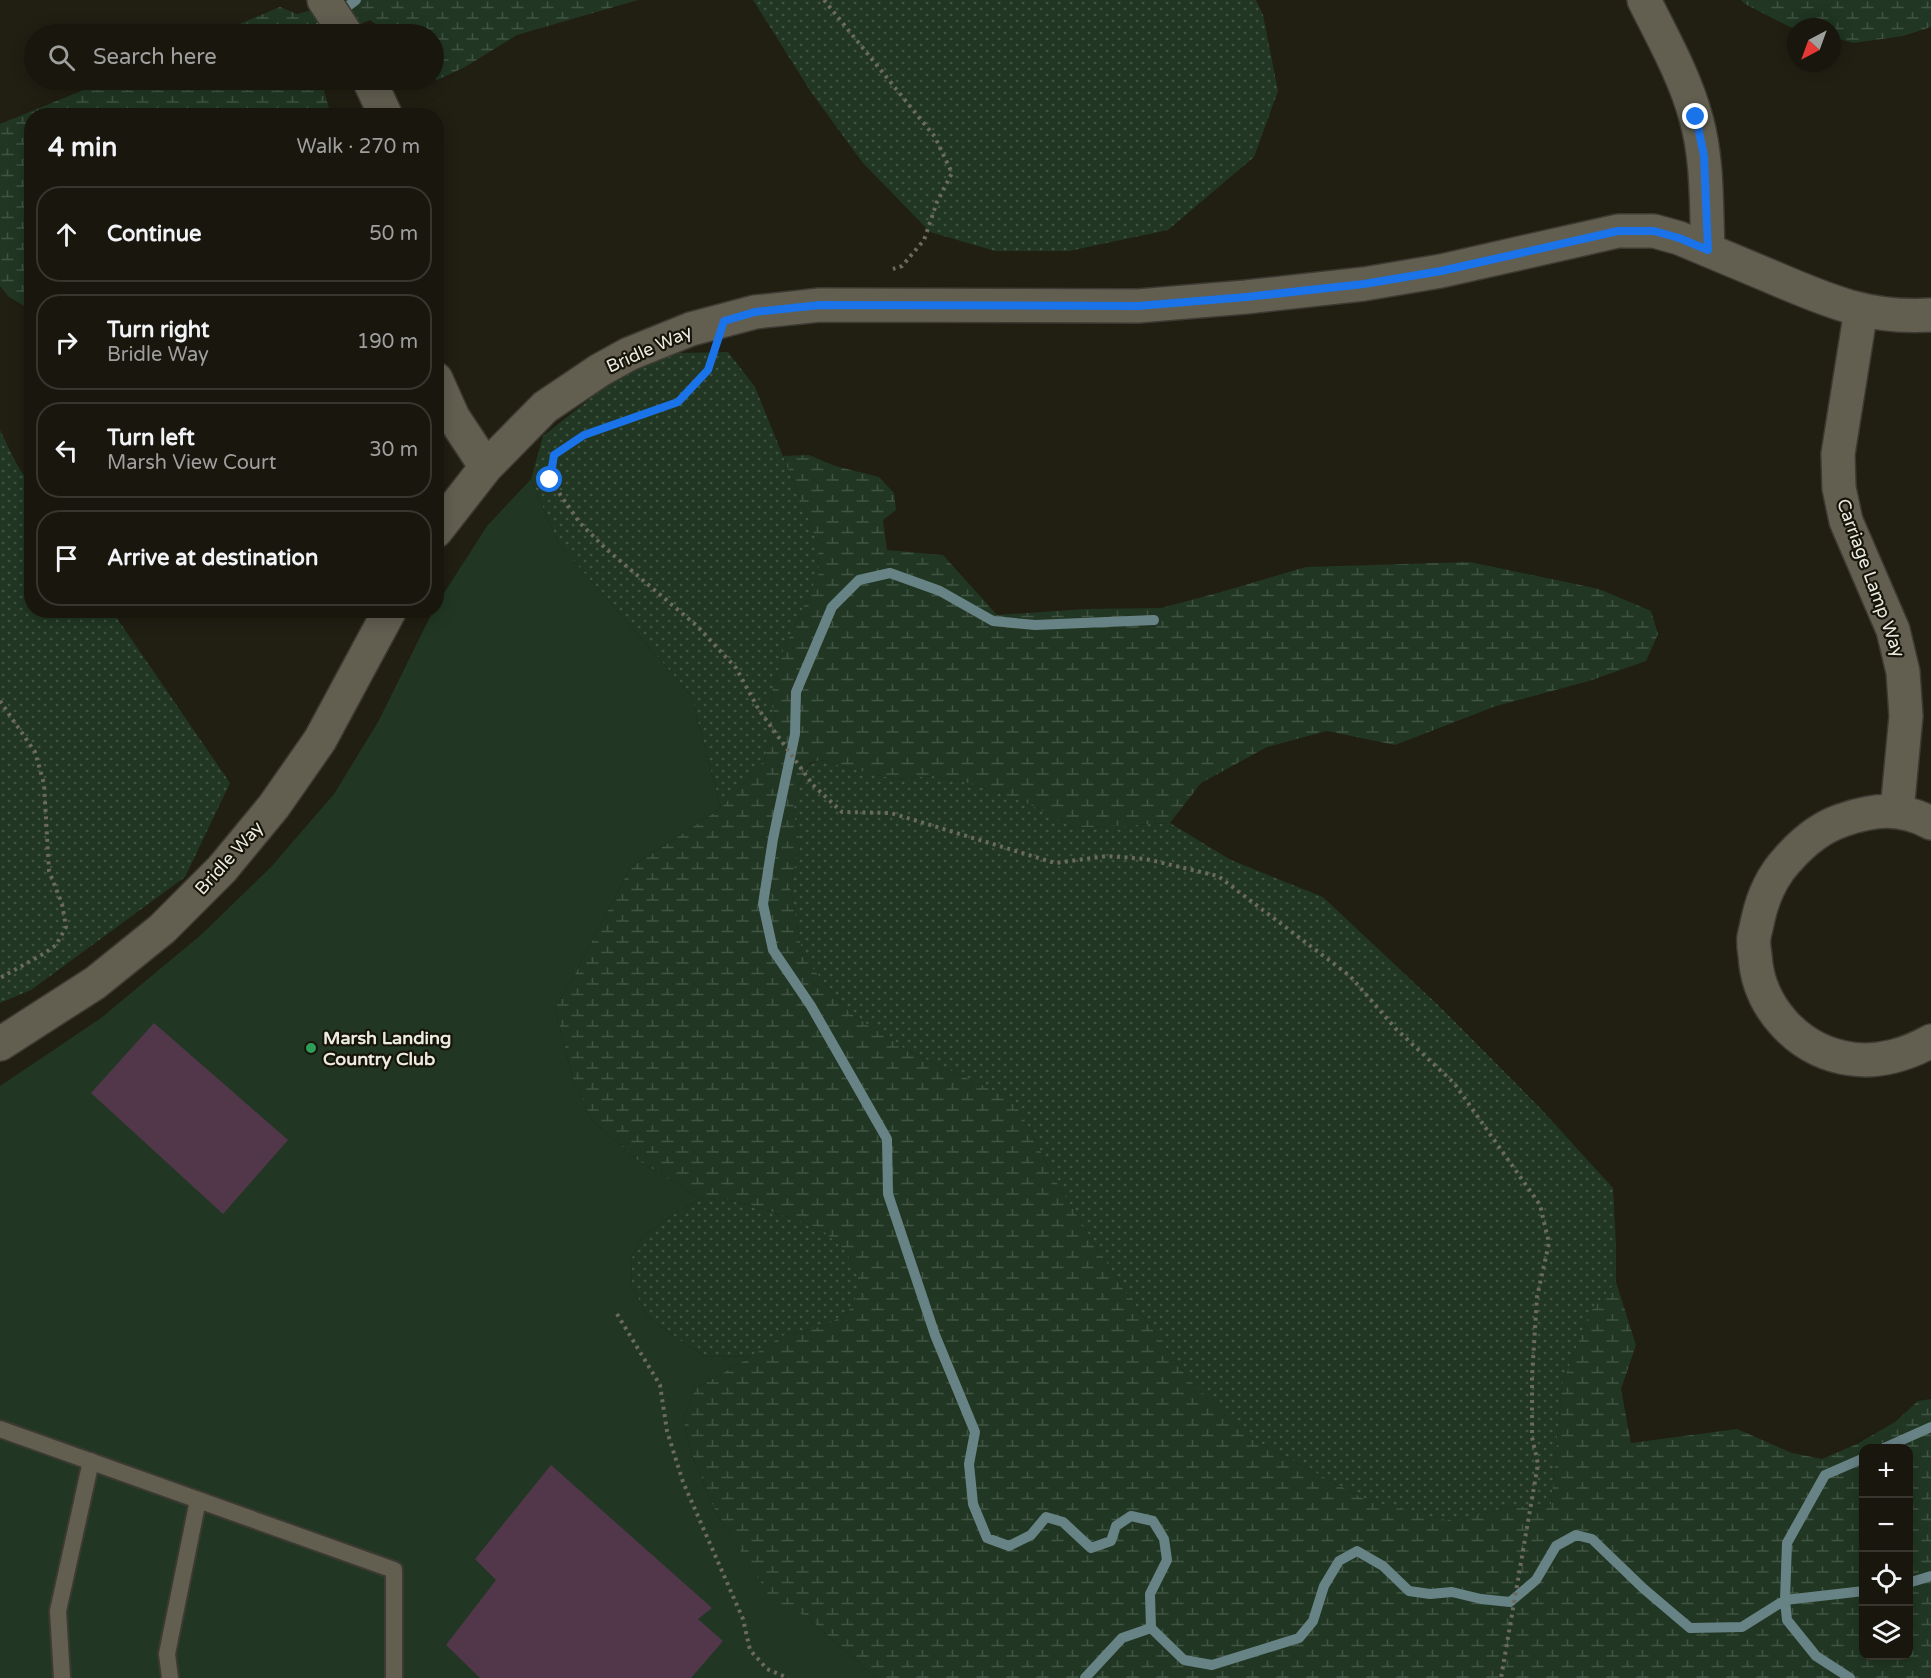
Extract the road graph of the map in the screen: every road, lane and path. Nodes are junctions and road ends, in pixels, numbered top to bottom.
1 (324, 0) edge
2 (824, 0) edge
3 (1644, 0) edge
4 (340, 24) edge
5 (374, 90) edge
6 (382, 108) edge
7 (1708, 250) junction
8 (891, 269) dead end
9 (1861, 310) junction
10 (1931, 315) edge
11 (724, 321) junction
12 (444, 397) edge
13 (486, 467) junction
14 (444, 521) edge
15 (386, 618) edge
16 (0, 701) edge
17 (1897, 811) junction
18 (1931, 823) edge
19 (0, 978) edge
20 (1931, 1041) edge
21 (0, 1044) edge
22 (617, 1314) dead end
23 (0, 1429) edge
24 (91, 1461) junction
25 (198, 1500) junction
26 (62, 1678) edge
27 (170, 1678) edge
28 (394, 1678) edge
29 (788, 1678) edge
30 (1501, 1678) edge

1 - 4 street
2 - 8 path
3 - 7 street
5 - 6 street
7 - 9 street, Bridle Way
7 - 11 street, Bridle Way
9 - 10 street, Bridle Way
9 - 17 street, Carriage Lamp Way
11 - 13 street, Bridle Way
11 - 30 path
12 - 13 street
13 - 14 street, Bridle Way
15 - 21 street, Bridle Way
16 - 19 path
17 - 18 street
17 - 20 street
22 - 29 path
23 - 24 lane
24 - 25 lane
24 - 26 lane
25 - 27 lane
25 - 28 lane

